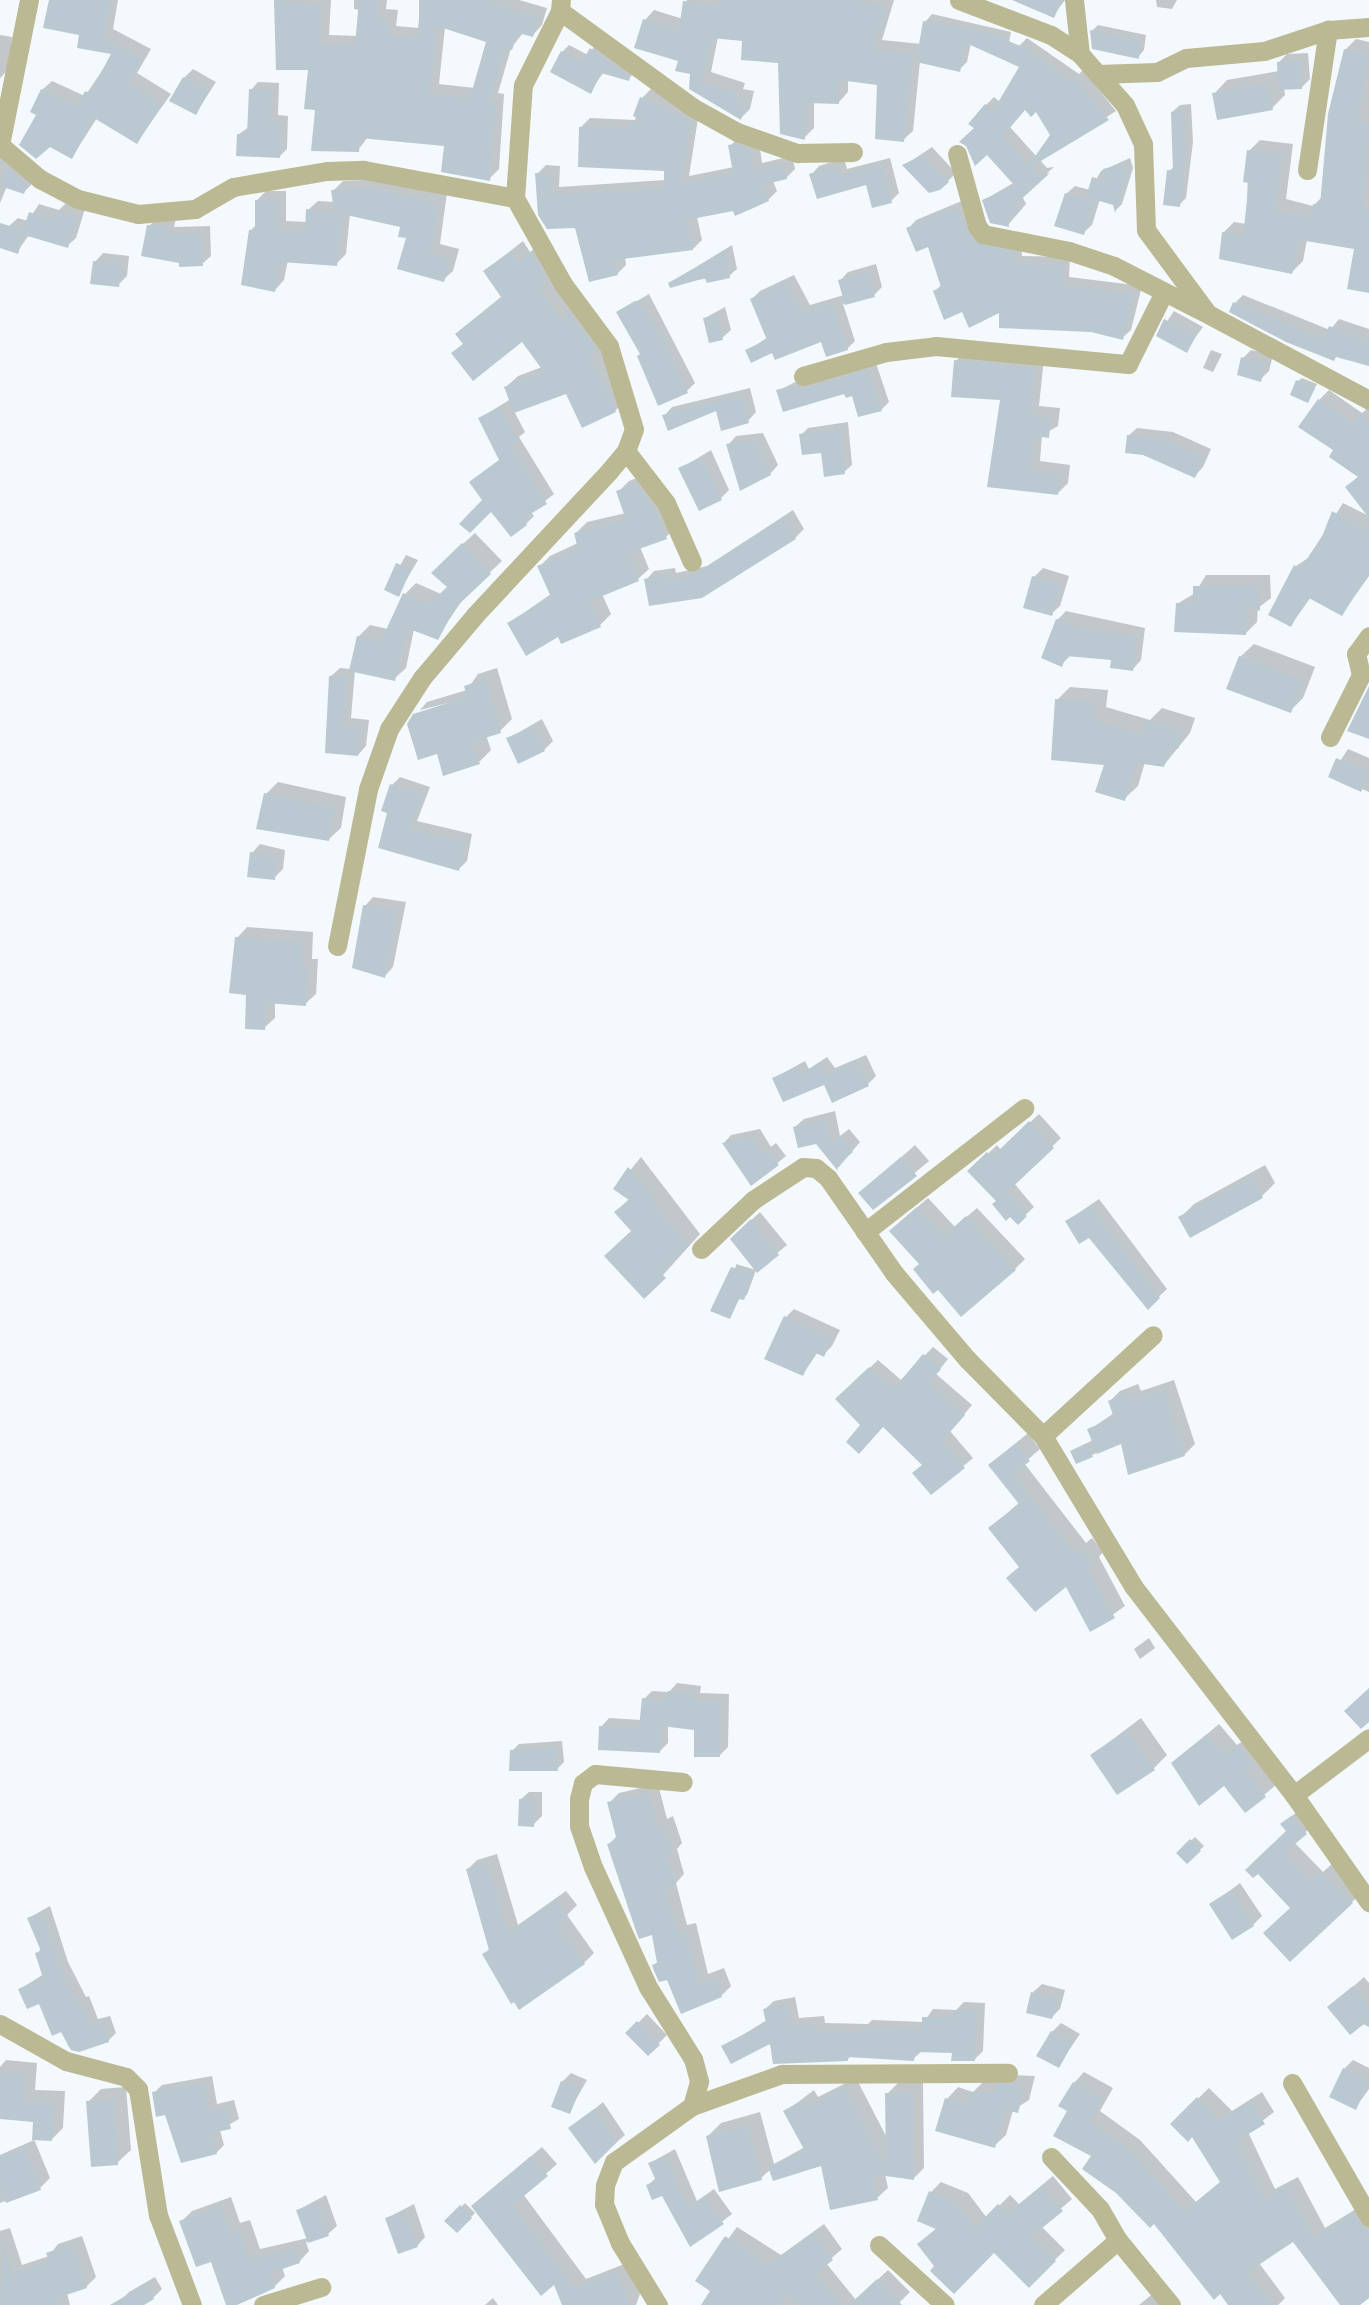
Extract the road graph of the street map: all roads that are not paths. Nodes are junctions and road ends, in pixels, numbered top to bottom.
1 (29, 0) edge
2 (959, 0) edge
3 (1074, 4) edge
4 (561, 5) edge
5 (1369, 27) edge
6 (1328, 30) junction
7 (1051, 35) junction
8 (1080, 54) junction
9 (1098, 74) junction
10 (0, 145) edge
11 (853, 152) dead end
12 (957, 154) dead end
13 (1307, 170) dead end
14 (515, 198) junction
15 (1164, 292) junction
16 (1208, 314) junction
17 (803, 376) dead end
18 (1369, 400) edge
19 (626, 451) junction
20 (692, 562) dead end
21 (1369, 636) edge
22 (1330, 737) dead end
23 (337, 946) dead end
24 (1024, 1108) dead end
25 (865, 1232) junction
26 (701, 1249) dead end
27 (1153, 1335) dead end
28 (1043, 1436) junction
29 (1369, 1738) edge
30 (683, 1782) dead end
31 (1294, 1795) junction
32 (1369, 1902) edge
33 (0, 2024) edge
34 (1007, 2073) dead end
35 (1292, 2082) dead end
36 (692, 2106) junction
37 (1051, 2157) dead end
38 (1369, 2217) edge
39 (1118, 2240) junction
40 (879, 2245) dead end
41 (321, 2287) dead end
42 (192, 2305) edge
43 (263, 2305) edge
44 (658, 2305) edge
45 (945, 2305) edge
46 (1043, 2305) edge
47 (1171, 2305) edge

1 - 10 street
2 - 7 street
3 - 7 street
3 - 8 street
4 - 11 street
4 - 14 street
5 - 6 street
6 - 9 street
6 - 13 street
7 - 8 street
8 - 9 street
9 - 16 street
10 - 14 street
12 - 15 street
14 - 19 street
15 - 16 street
15 - 17 street
16 - 18 street
19 - 20 street
19 - 23 street
21 - 22 street
24 - 25 street
25 - 26 street
25 - 28 street
27 - 28 street
28 - 31 street
29 - 31 street
30 - 36 street
31 - 32 street
33 - 42 street
34 - 36 street
35 - 38 street
36 - 44 street
37 - 39 street
39 - 46 street
39 - 47 street
40 - 45 street
41 - 43 street

